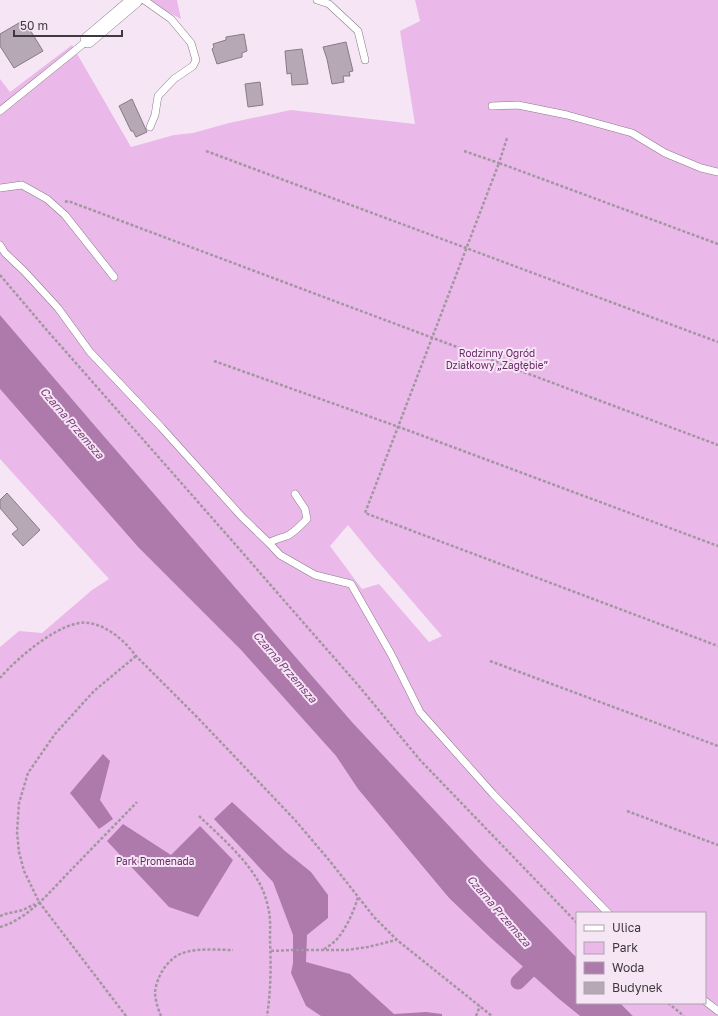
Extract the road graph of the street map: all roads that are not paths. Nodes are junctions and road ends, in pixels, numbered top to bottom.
1 (135, 0) edge
2 (144, 0) edge
3 (317, 0) edge
4 (88, 40) joint
5 (365, 60) dead end
6 (492, 106) dead end
7 (0, 111) edge
8 (150, 127) dead end
9 (718, 172) edge
10 (0, 188) edge
11 (0, 245) edge
12 (114, 277) dead end
13 (295, 494) dead end
14 (270, 543) junction
15 (607, 912) edge
16 (706, 1002) edge
17 (718, 1011) edge

1 - 4 street
2 - 8 lane
3 - 5 lane
4 - 7 lane
6 - 9 lane
10 - 12 lane
11 - 14 lane
13 - 14 lane
14 - 15 lane
16 - 17 lane

